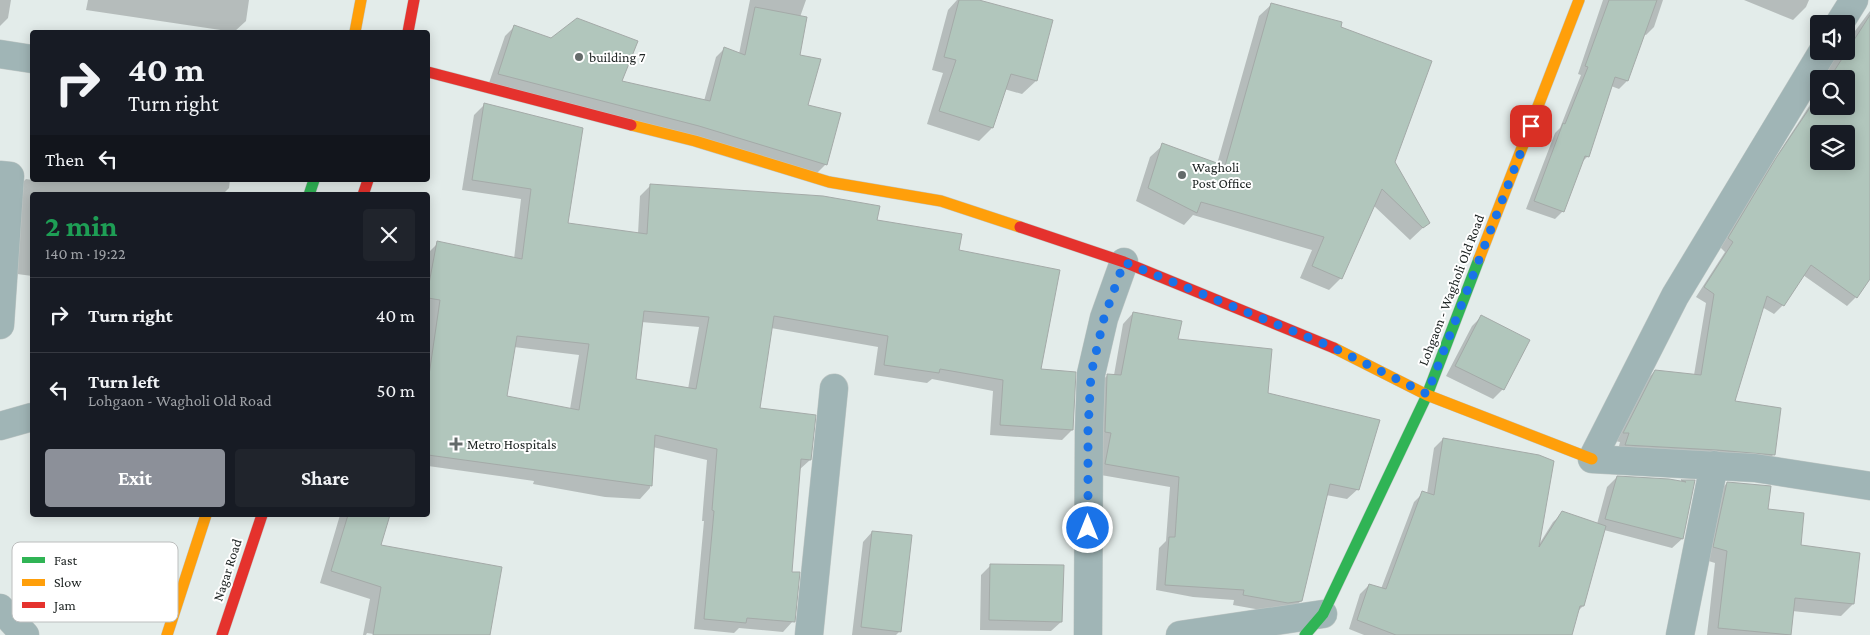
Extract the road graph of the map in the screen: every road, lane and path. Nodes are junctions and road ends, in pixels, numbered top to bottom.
1 (361, 0) edge
2 (414, 0) edge
3 (1579, 0) edge
4 (1854, 0) edge
5 (1845, 15) edge
6 (355, 30) edge
7 (408, 30) edge
8 (0, 54) edge
9 (30, 59) edge
10 (1818, 60) edge
11 (430, 73) edge
12 (0, 175) edge
13 (1124, 262) junction
14 (0, 325) edge
15 (834, 388) dead end
16 (1427, 394) junction
17 (30, 418) edge
18 (0, 426) edge
19 (1592, 459) junction
20 (1714, 465) junction
21 (1870, 486) edge
22 (205, 517) edge
23 (261, 517) edge
24 (178, 601) edge
25 (0, 608) edge
26 (1323, 614) junction
27 (12, 621) edge
28 (13, 622) edge
29 (171, 622) edge
30 (1195, 634) edge
31 (25, 635) edge
32 (167, 635) edge
33 (222, 635) edge
34 (809, 635) edge
35 (1088, 635) edge
36 (1305, 635) edge
37 (1680, 635) edge

1 - 6 main road
2 - 7 main road
3 - 16 main road, Lohgaon - Wagholi Old Road
4 - 5 street
8 - 9 street
10 - 19 street
11 - 13 main road
12 - 14 street
13 - 16 main road
13 - 35 street
15 - 34 street
16 - 19 main road
16 - 26 main road, Lohgaon - Wagholi Old Road
17 - 18 street
19 - 20 street
20 - 21 street
20 - 37 street
22 - 24 main road
23 - 33 main road, Nagar Road
25 - 27 street
26 - 30 street
26 - 36 main road, Lohgaon - Wagholi Old Road
28 - 31 street
29 - 32 main road

